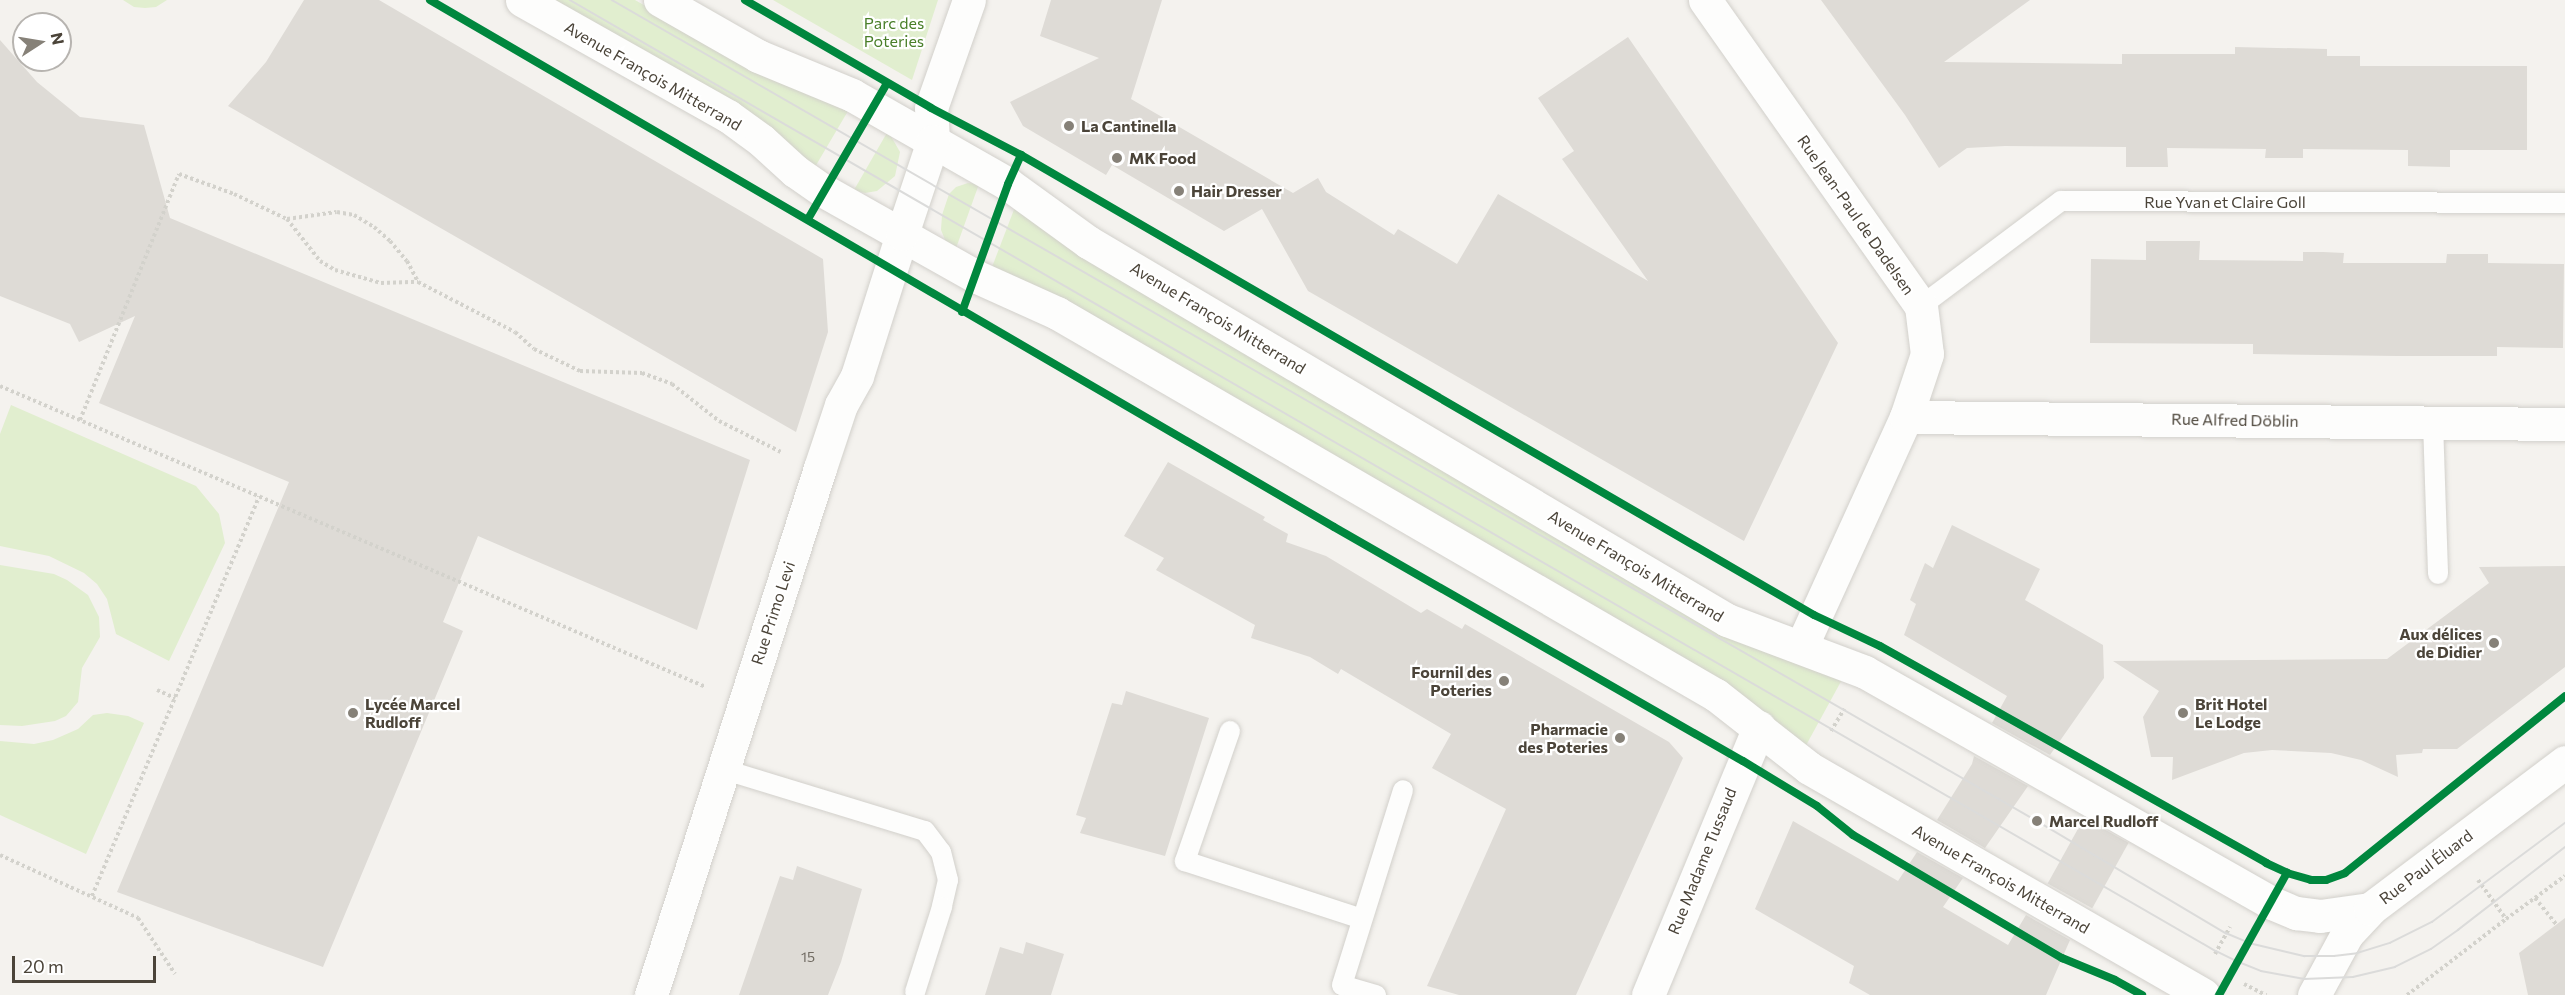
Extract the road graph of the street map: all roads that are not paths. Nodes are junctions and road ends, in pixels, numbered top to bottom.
1 (522, 0) edge
2 (660, 0) edge
3 (969, 0) edge
4 (1705, 0) edge
5 (933, 141) junction
6 (2565, 203) edge
7 (902, 234) junction
8 (1921, 306) junction
9 (1906, 417) junction
10 (2433, 422) junction
11 (2565, 424) edge
12 (2438, 574) dead end
13 (1801, 647) junction
14 (1759, 727) junction
15 (1230, 731) dead end
16 (2565, 762) edge
17 (722, 769) junction
18 (1402, 790) dead end
19 (2370, 909) junction
20 (1362, 919) junction
21 (915, 992) dead end
22 (651, 995) edge
23 (1376, 995) edge
24 (1648, 995) edge
25 (2203, 995) edge
26 (2314, 995) edge

1 - 7 street, Avenue François Mitterrand
2 - 5 street, Avenue François Mitterrand
3 - 5 street
4 - 8 street, Rue Jean-Paul de Dadelsen
5 - 7 street
5 - 13 street, Avenue François Mitterrand
6 - 8 lane, Rue Yvan et Claire Goll
7 - 14 street, Avenue François Mitterrand
7 - 17 street, Rue Primo Levi
8 - 9 street, Rue Jean-Paul de Dadelsen
9 - 10 street, Rue Alfred Döblin
9 - 13 street, Rue Jean-Paul de Dadelsen
10 - 11 street, Rue Alfred Döblin
10 - 12 lane
13 - 19 street, Avenue François Mitterrand
14 - 24 street, Rue Madame Tussaud
14 - 25 street, Avenue François Mitterrand
15 - 20 lane
16 - 19 street, Rue Paul Éluard
17 - 21 lane
17 - 22 street, Rue Primo Levi
18 - 20 lane
19 - 26 street, Rue Paul Éluard
20 - 23 lane

